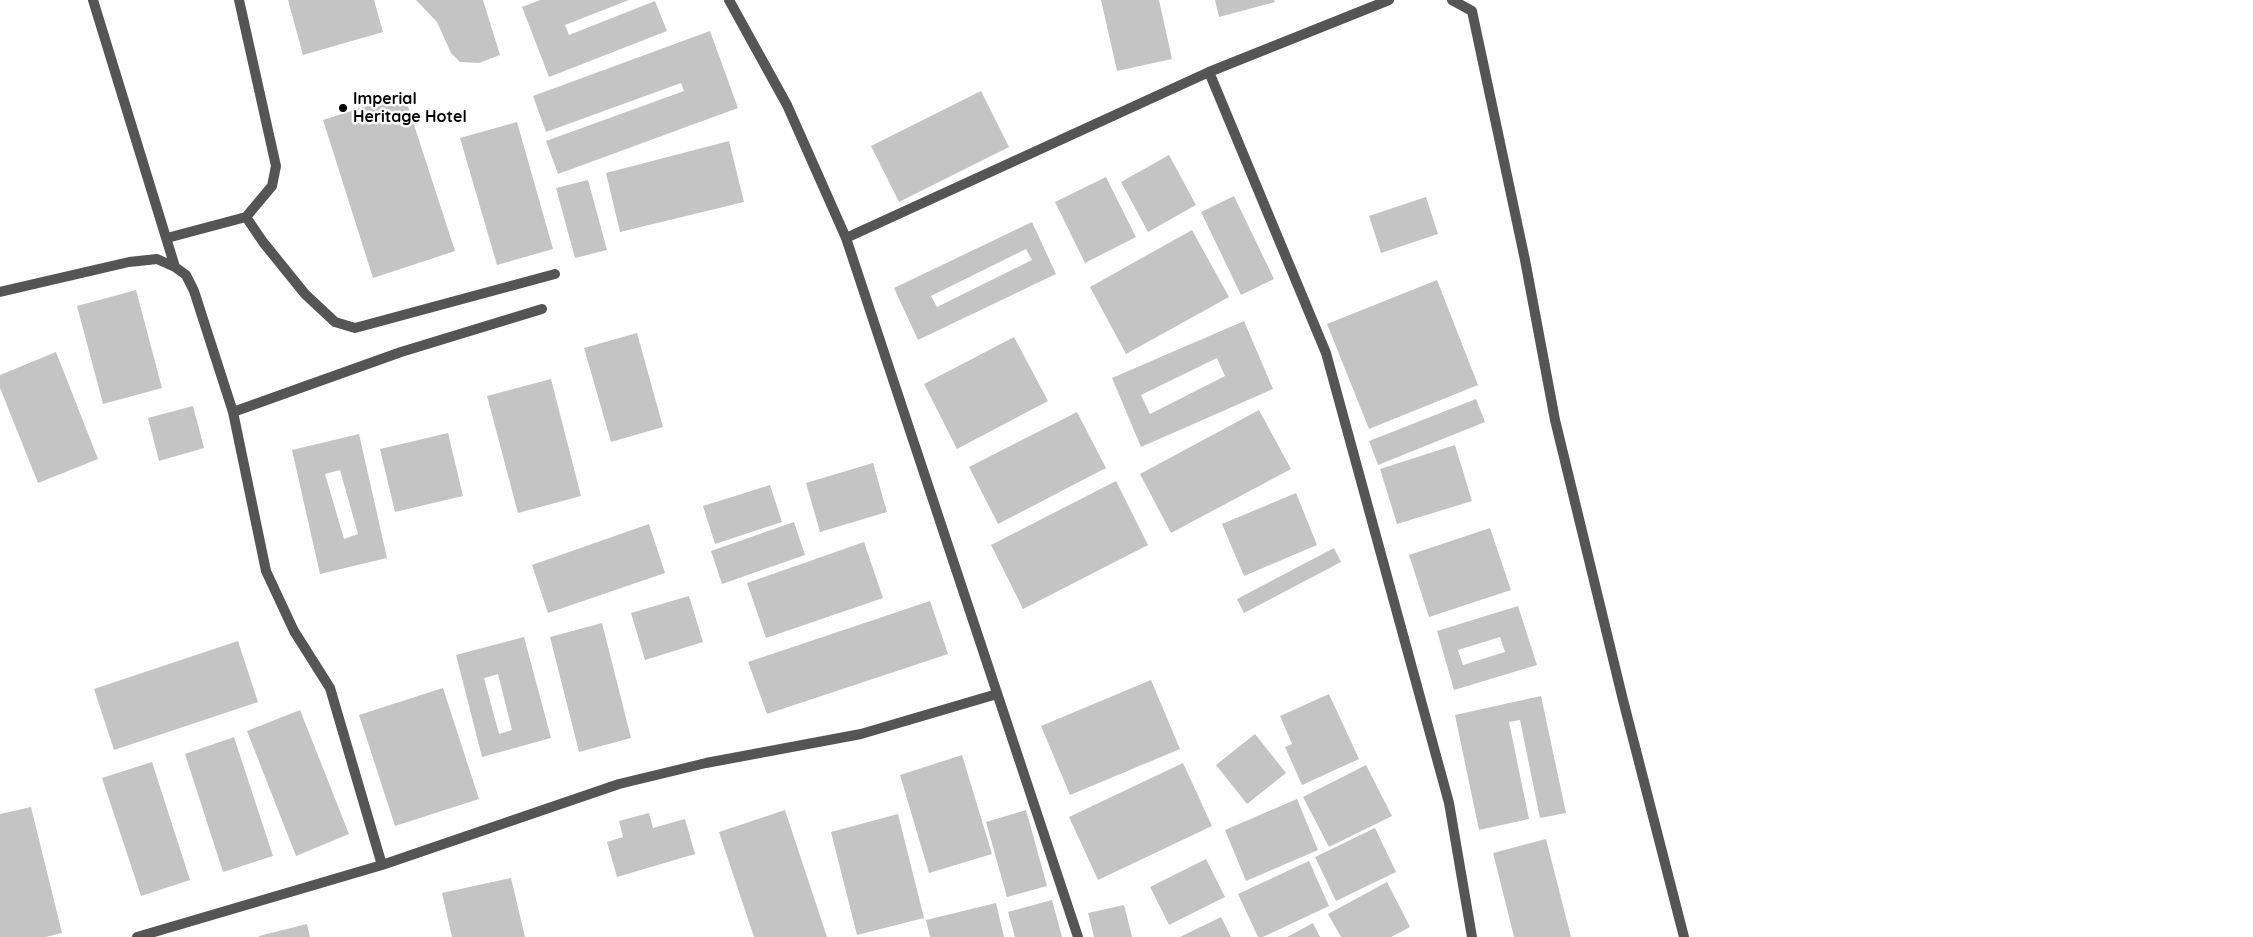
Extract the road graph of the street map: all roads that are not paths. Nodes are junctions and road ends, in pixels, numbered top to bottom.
1 (93, 0) edge
2 (239, 0) edge
3 (729, 0) edge
4 (1389, 0) edge
5 (1452, 0) edge
6 (1209, 72) junction
7 (246, 217) junction
8 (167, 238) junction
9 (846, 238) junction
10 (175, 267) junction
11 (555, 274) dead end
12 (0, 292) edge
13 (542, 309) dead end
14 (233, 412) junction
15 (996, 694) junction
16 (382, 865) junction
17 (1470, 936) edge
18 (137, 937) edge
19 (1078, 937) edge
20 (1684, 937) edge

1 - 8 street
2 - 7 street
3 - 9 street
4 - 6 street
5 - 20 street
6 - 9 street
6 - 17 street
7 - 8 street
7 - 11 street
8 - 10 street
9 - 15 street
10 - 12 street
10 - 14 street
13 - 14 street
14 - 16 street
15 - 16 street
15 - 19 street
16 - 18 street

